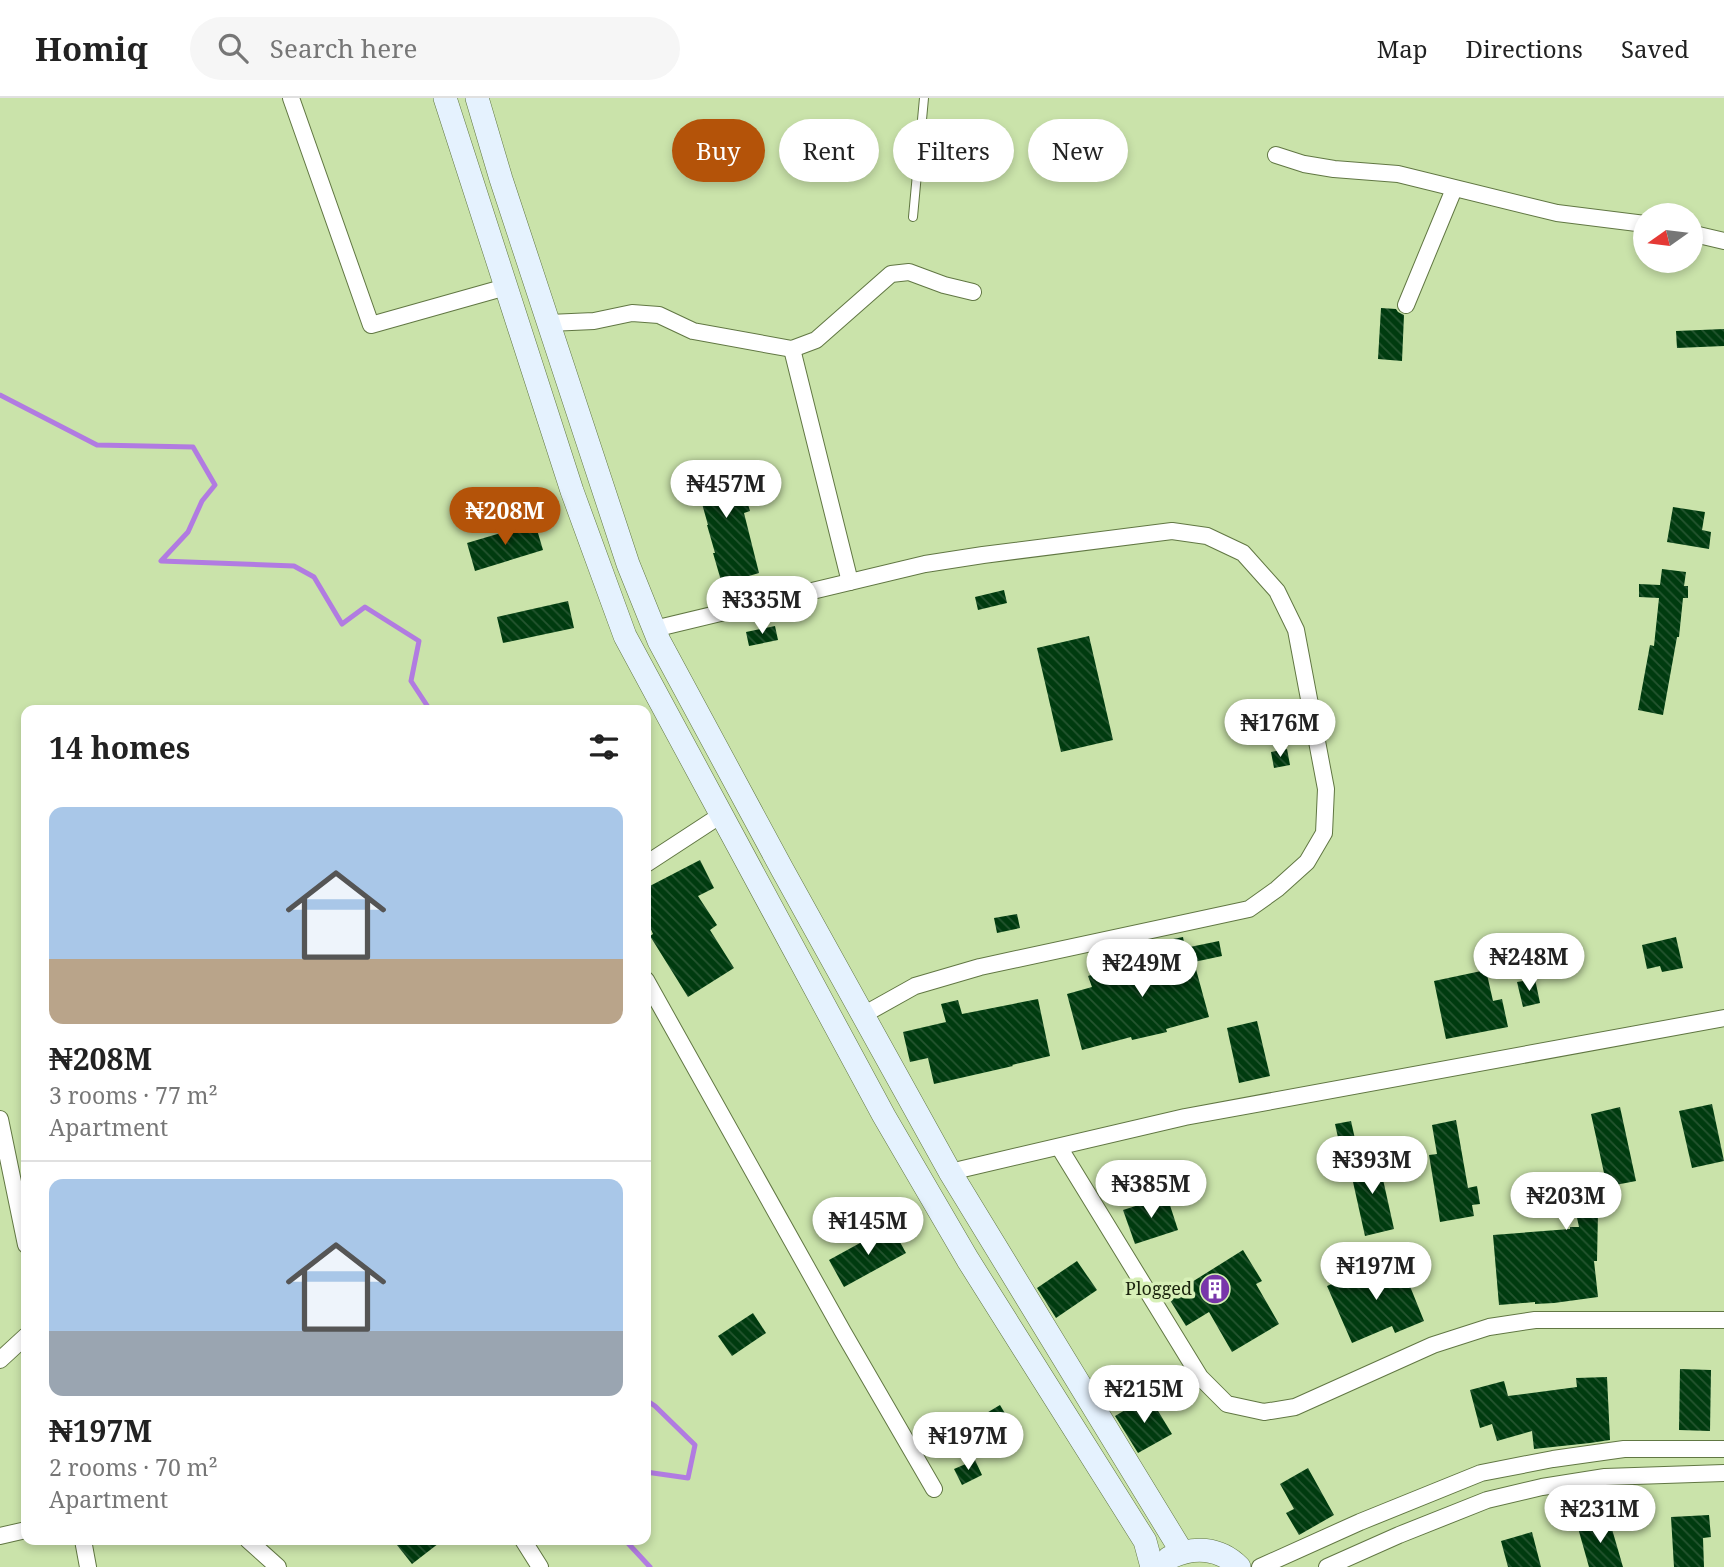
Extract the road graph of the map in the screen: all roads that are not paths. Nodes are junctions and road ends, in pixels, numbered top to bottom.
1 (290, 98) edge
2 (446, 98) edge
3 (477, 98) edge
4 (924, 98) edge
5 (1276, 155) dead end
6 (1454, 189) junction
7 (913, 217) dead end
8 (1633, 223) edge
9 (1703, 236) edge
10 (1724, 241) edge
11 (506, 287) junction
12 (973, 292) dead end
13 (1406, 305) dead end
14 (549, 323) junction
15 (792, 349) junction
16 (850, 582) junction
17 (654, 629) junction
18 (721, 815) junction
19 (651, 861) edge
20 (651, 990) edge
21 (863, 1015) junction
22 (1724, 1018) edge
23 (0, 1119) edge
24 (1059, 1147) junction
25 (5, 1162) edge
26 (950, 1172) junction
27 (21, 1225) edge
28 (1724, 1320) edge
29 (21, 1341) edge
30 (0, 1360) edge
31 (1724, 1450) edge
32 (1724, 1473) edge
33 (934, 1489) dead end
34 (21, 1531) edge
35 (0, 1536) edge
36 (84, 1545) edge
37 (254, 1545) edge
38 (526, 1545) edge
39 (1182, 1552) junction
40 (88, 1567) edge
41 (278, 1567) edge
42 (540, 1567) edge
43 (1152, 1567) edge
44 (1159, 1567) edge
45 (1239, 1567) edge
46 (1260, 1567) edge
47 (1327, 1567) edge

1 - 11 street
2 - 11 street
3 - 14 street
4 - 7 lane
5 - 6 street
6 - 8 street
6 - 13 street
9 - 10 street
11 - 18 street
12 - 15 street
14 - 15 street
14 - 17 street
15 - 16 street
16 - 17 street
16 - 21 street
17 - 21 street
18 - 19 street
18 - 43 street
20 - 33 street
21 - 26 street
22 - 24 street
23 - 25 street
24 - 26 street
24 - 28 street
25 - 27 street
26 - 39 street
29 - 30 street
31 - 46 street
32 - 47 street
34 - 35 street
36 - 40 street
37 - 41 street
38 - 42 street
39 - 44 street
39 - 45 street

